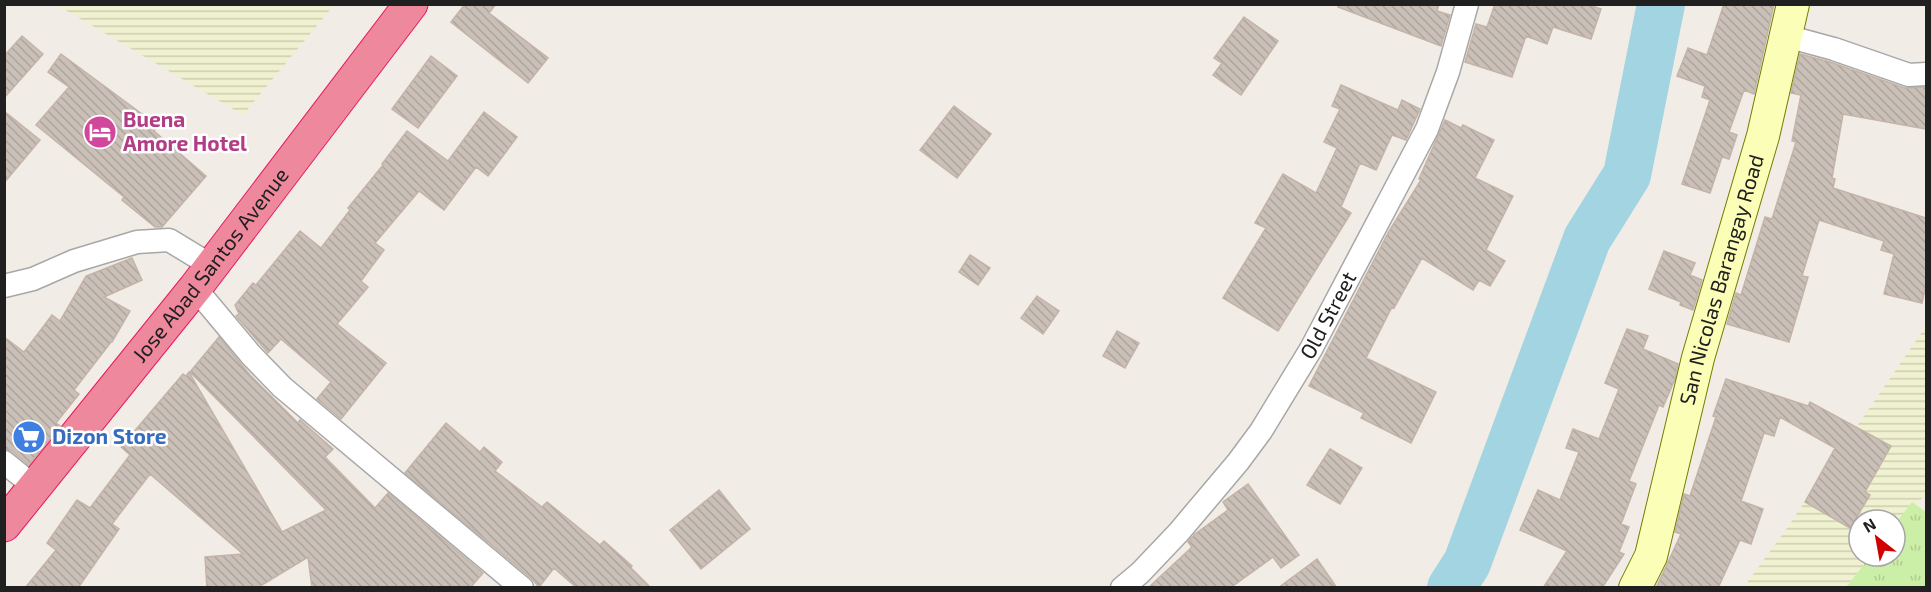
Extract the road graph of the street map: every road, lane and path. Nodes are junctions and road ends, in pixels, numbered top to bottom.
1 (411, 4) edge
2 (1467, 4) edge
3 (1793, 4) edge
4 (1786, 36) junction
5 (1926, 74) edge
6 (203, 277) junction
7 (4, 286) edge
8 (4, 462) edge
9 (35, 487) junction
10 (4, 525) edge
11 (522, 588) edge
12 (1122, 588) edge
13 (1635, 588) edge

1 - 6 highway, Jose Abad Santos Avenue
2 - 12 street, Old Street
3 - 4 street, San Nicolas Barangay Road
4 - 5 street
4 - 13 street, San Nicolas Barangay Road
6 - 7 street
6 - 9 highway, Jose Abad Santos Avenue
6 - 11 street
8 - 9 street
9 - 10 highway, Jose Abad Santos Avenue

